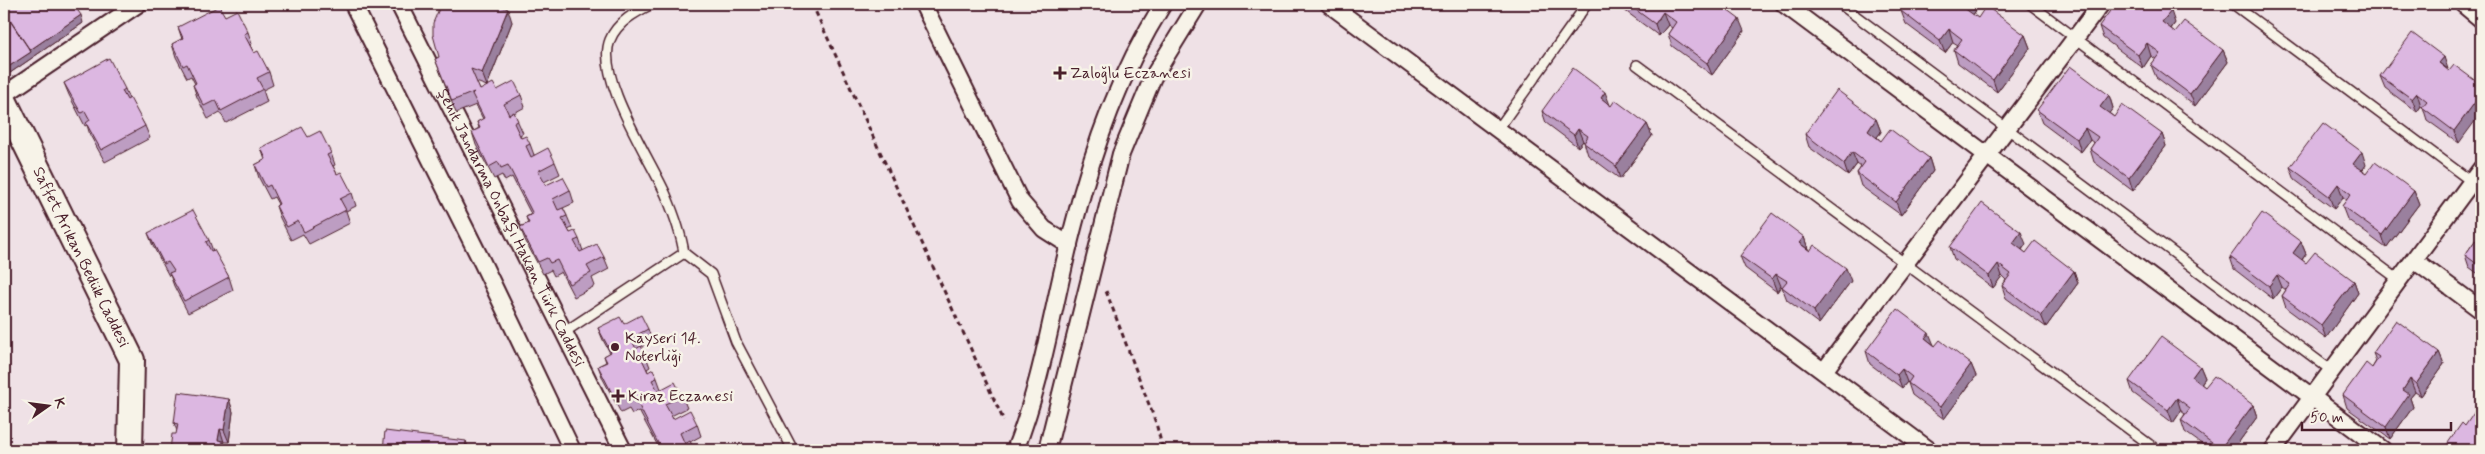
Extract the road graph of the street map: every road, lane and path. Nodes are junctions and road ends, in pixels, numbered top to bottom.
1 (138, 4) edge
2 (353, 4) edge
3 (399, 4) edge
4 (652, 4) edge
5 (812, 4) edge
6 (923, 4) edge
7 (1163, 4) edge
8 (1198, 4) edge
9 (1329, 4) edge
10 (1587, 4) edge
11 (1784, 4) edge
12 (1840, 4) edge
13 (2030, 4) edge
14 (2101, 4) edge
15 (2233, 4) edge
16 (2464, 4) edge
17 (2481, 19) edge
18 (2075, 38) junction
19 (1637, 64) dead end
20 (4, 95) edge
21 (4, 100) edge
22 (2007, 128) junction
23 (1498, 129) junction
24 (1988, 154) junction
25 (2476, 176) edge
26 (1069, 245) junction
27 (684, 253) junction
28 (1094, 260) junction
29 (2414, 260) junction
30 (1905, 263) junction
31 (2399, 280) junction
32 (2481, 310) edge
33 (563, 333) junction
34 (1824, 371) junction
35 (2332, 371) junction
36 (2312, 398) junction
37 (1004, 420) dead end
38 (130, 450) edge
39 (572, 450) edge
40 (624, 450) edge
41 (793, 450) edge
42 (1015, 450) edge
43 (1047, 450) edge
44 (1163, 450) edge
45 (1930, 450) edge
46 (2157, 450) edge
47 (2273, 450) edge
48 (2383, 450) edge

1 - 20 street
2 - 39 street
3 - 33 street, Şehit Jandarma Onbaşı Hakan Türk Caddesi
4 - 27 lane
5 - 37 path
6 - 26 street
7 - 26 street
8 - 28 street
9 - 23 street
10 - 23 lane
11 - 24 street
12 - 22 lane
13 - 18 lane
14 - 18 street
15 - 25 lane
16 - 17 street
18 - 22 street
18 - 31 lane
19 - 30 lane
21 - 38 street, Saffet Arıkan Bedük Caddesi
22 - 24 street
22 - 35 lane
23 - 34 street
24 - 30 street
24 - 36 street
25 - 29 street
26 - 42 street
27 - 33 lane
27 - 41 lane
28 - 43 street
28 - 44 path
29 - 31 street
29 - 32 street
30 - 34 street
30 - 46 lane
31 - 35 street
33 - 40 street, Şehit Jandarma Onbaşı Hakan Türk Caddesi
34 - 45 street
35 - 36 street
36 - 47 street
36 - 48 street

